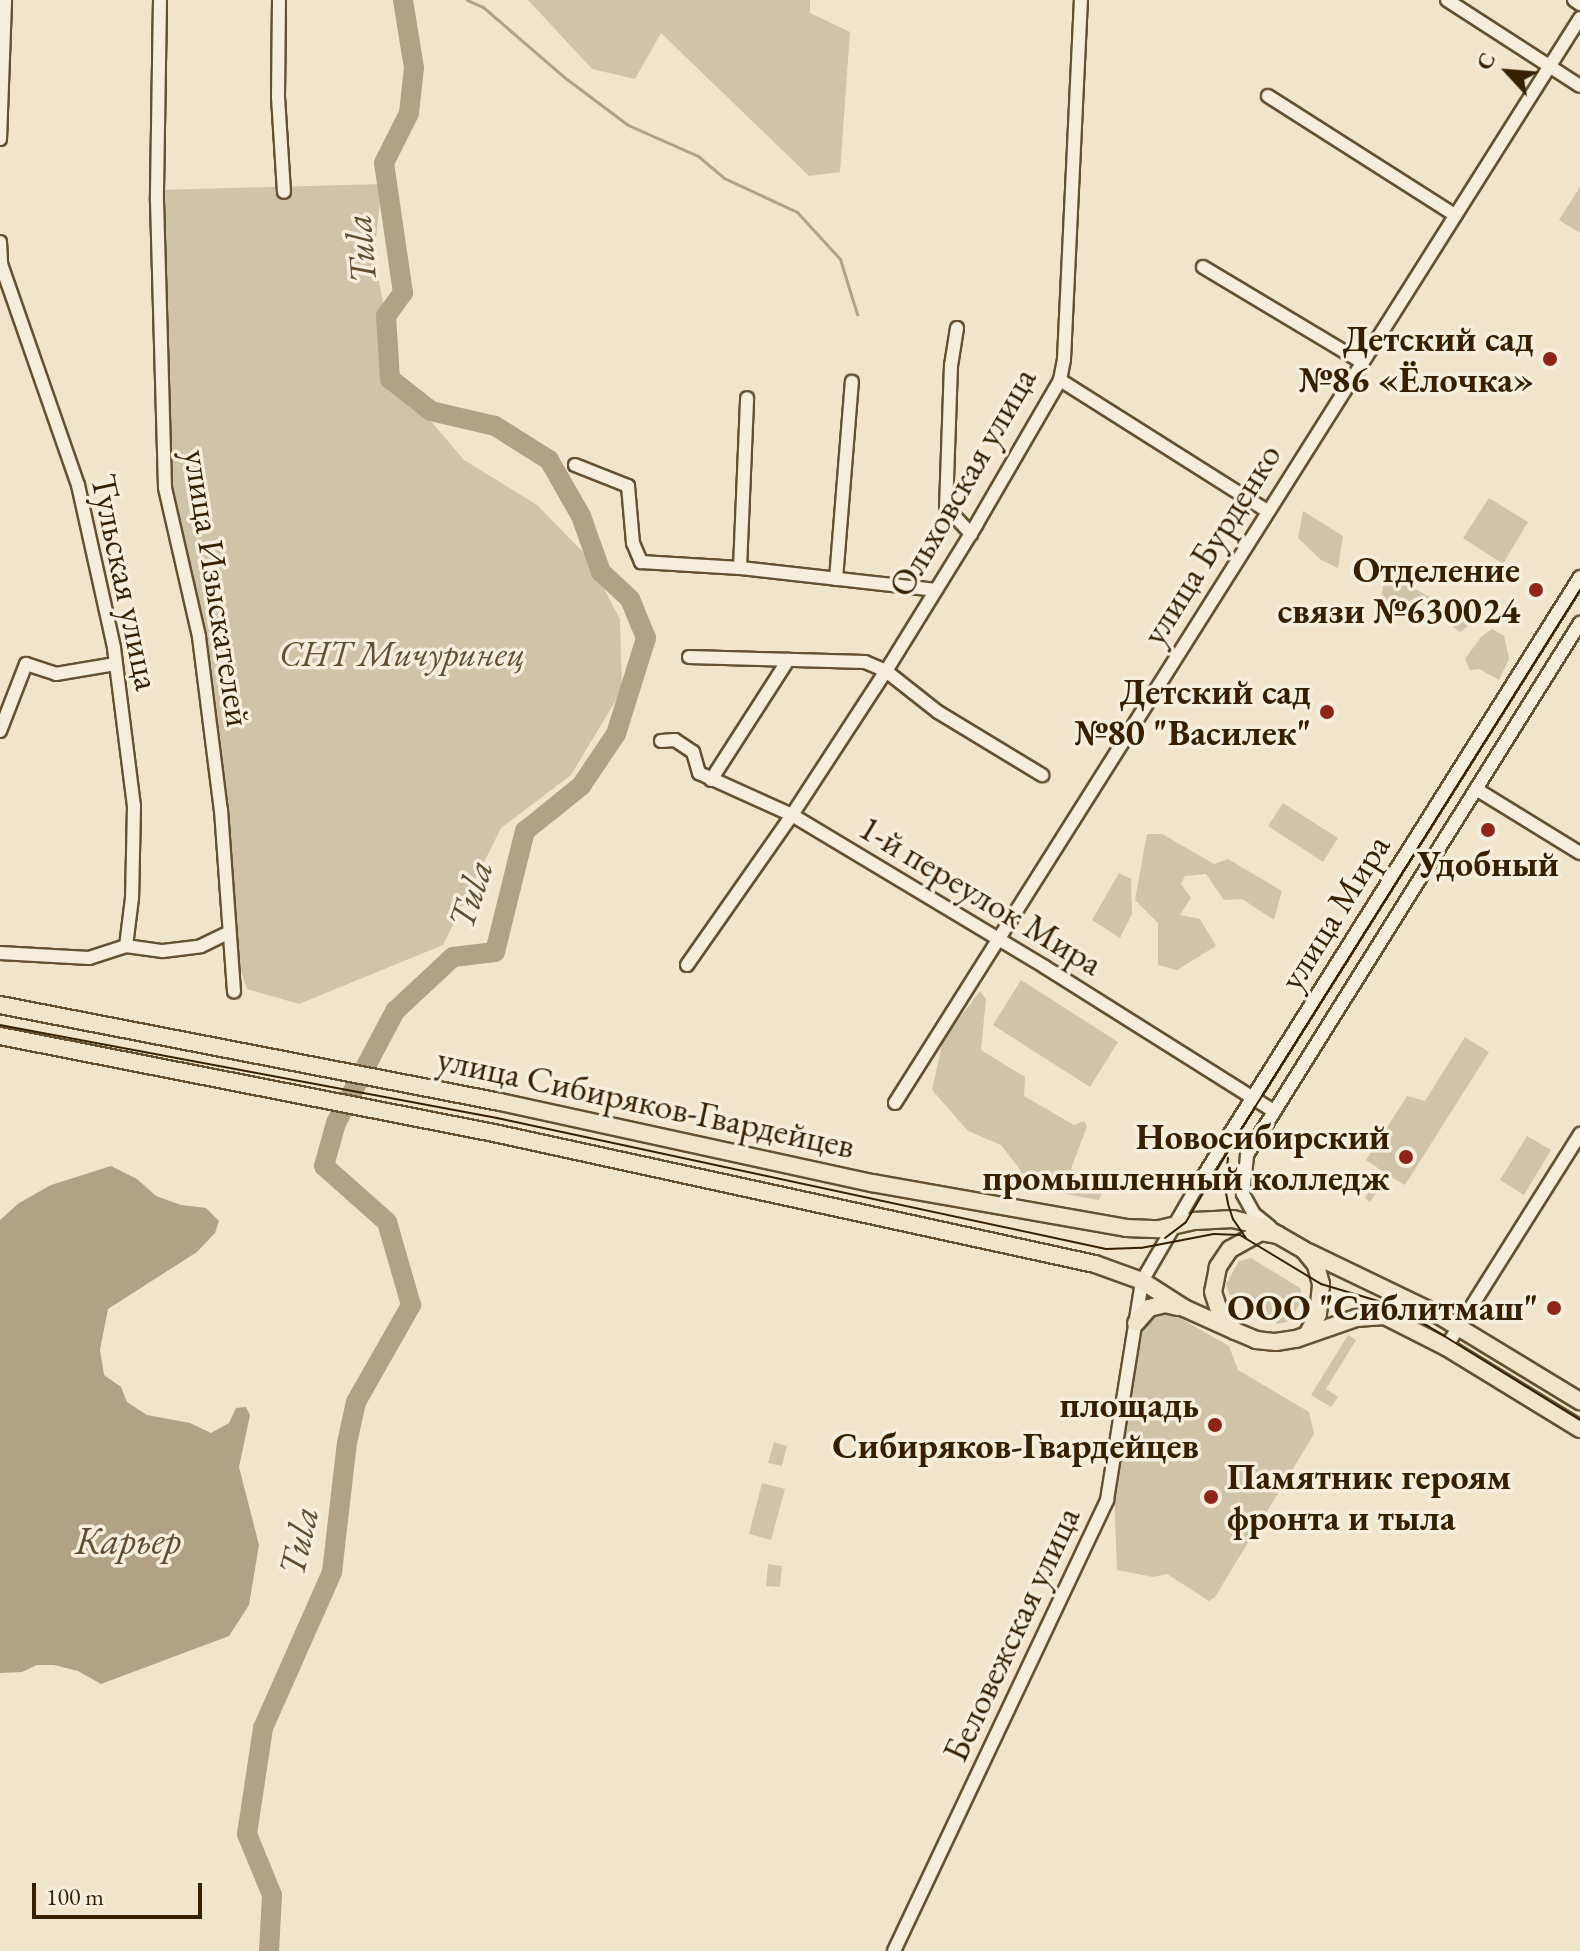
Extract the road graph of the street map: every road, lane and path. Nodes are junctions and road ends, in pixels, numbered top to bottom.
1 (5, 0) edge
2 (160, 0) edge
3 (279, 0) edge
4 (1081, 0) edge
5 (1447, 0) edge
6 (1574, 0) edge
7 (1580, 4) edge
8 (1580, 18) edge
9 (1548, 66) junction
10 (1580, 86) edge
11 (1268, 96) dead end
12 (0, 139) edge
13 (284, 192) dead end
14 (1455, 215) junction
15 (0, 242) edge
16 (1203, 267) dead end
17 (957, 328) dead end
18 (1362, 362) junction
19 (1060, 380) junction
20 (852, 382) dead end
21 (747, 398) dead end
22 (575, 465) dead end
23 (1267, 511) junction
24 (971, 534) junction
25 (740, 568) junction
26 (1580, 577) edge
27 (836, 579) junction
28 (935, 590) junction
29 (1580, 623) edge
30 (689, 657) dead end
31 (788, 660) junction
32 (115, 664) junction
33 (886, 671) junction
34 (0, 731) edge
35 (661, 741) dead end
36 (1042, 775) dead end
37 (711, 780) junction
38 (1476, 789) junction
39 (792, 815) junction
40 (1580, 853) edge
41 (228, 933) junction
42 (998, 939) junction
43 (126, 946) junction
44 (0, 953) edge
45 (687, 965) dead end
46 (234, 992) dead end
47 (0, 1005) edge
48 (0, 1036) edge
49 (1253, 1098) junction
50 (895, 1103) dead end
51 (1274, 1111) junction
52 (1580, 1134) edge
53 (1173, 1226) junction
54 (1278, 1235) junction
55 (1304, 1250) junction
56 (1142, 1281) junction
57 (1184, 1308) junction
58 (1136, 1323) junction
59 (1459, 1326) junction
60 (1235, 1331) junction
61 (1308, 1333) junction
62 (1446, 1347) junction
63 (1580, 1401) edge
64 (1580, 1429) edge
65 (894, 1951) edge

1 - 12 street
2 - 41 street, улица Изыскателей
3 - 13 street
4 - 19 street, Ольховская улица
5 - 9 street
6 - 7 street
8 - 9 street, улица Бурденко
9 - 10 street
9 - 14 street, улица Бурденко
11 - 14 street
14 - 18 street, улица Бурденко
15 - 32 street, Тульская улица
16 - 18 street
17 - 24 street
18 - 23 street, улица Бурденко
19 - 23 street
19 - 24 street, Ольховская улица
20 - 27 street
21 - 25 street
22 - 25 street
23 - 42 street, улица Бурденко
24 - 28 street, Ольховская улица
25 - 27 street
26 - 49 street, улица Мира
27 - 28 street
28 - 33 street, Ольховская улица
29 - 38 street, улица Мира
30 - 31 street
31 - 33 street
31 - 37 street
32 - 34 street
32 - 43 street, Тульская улица
33 - 36 street
33 - 39 street, Ольховская улица
35 - 37 street
37 - 39 street, 1-й переулок Мира
38 - 40 street
38 - 51 street, улица Мира
39 - 42 street, 1-й переулок Мира
39 - 45 street, Ольховская улица
41 - 43 street
41 - 46 street, улица Изыскателей
42 - 49 street, 1-й переулок Мира
42 - 50 street, улица Бурденко
43 - 44 street
47 - 53 main road, улица Сибиряков-Гвардейцев
48 - 56 main road, улица Сибиряков-Гвардейцев
49 - 51 street, 1-й переулок Мира
49 - 53 street, улица Мира
51 - 54 street
52 - 59 street
53 - 54 main road, улица Сибиряков-Гвардейцев
53 - 56 street, улица Мира
54 - 55 main road
54 - 60 main road
55 - 59 main road
55 - 61 main road
56 - 57 main road, улица Сибиряков-Гвардейцев
56 - 58 street, Беловежская улица
57 - 58 main road
57 - 60 main road, улица Сибиряков-Гвардейцев
58 - 65 street, Беловежская улица
59 - 62 street
59 - 63 main road
60 - 61 main road
61 - 62 main road
62 - 64 main road

